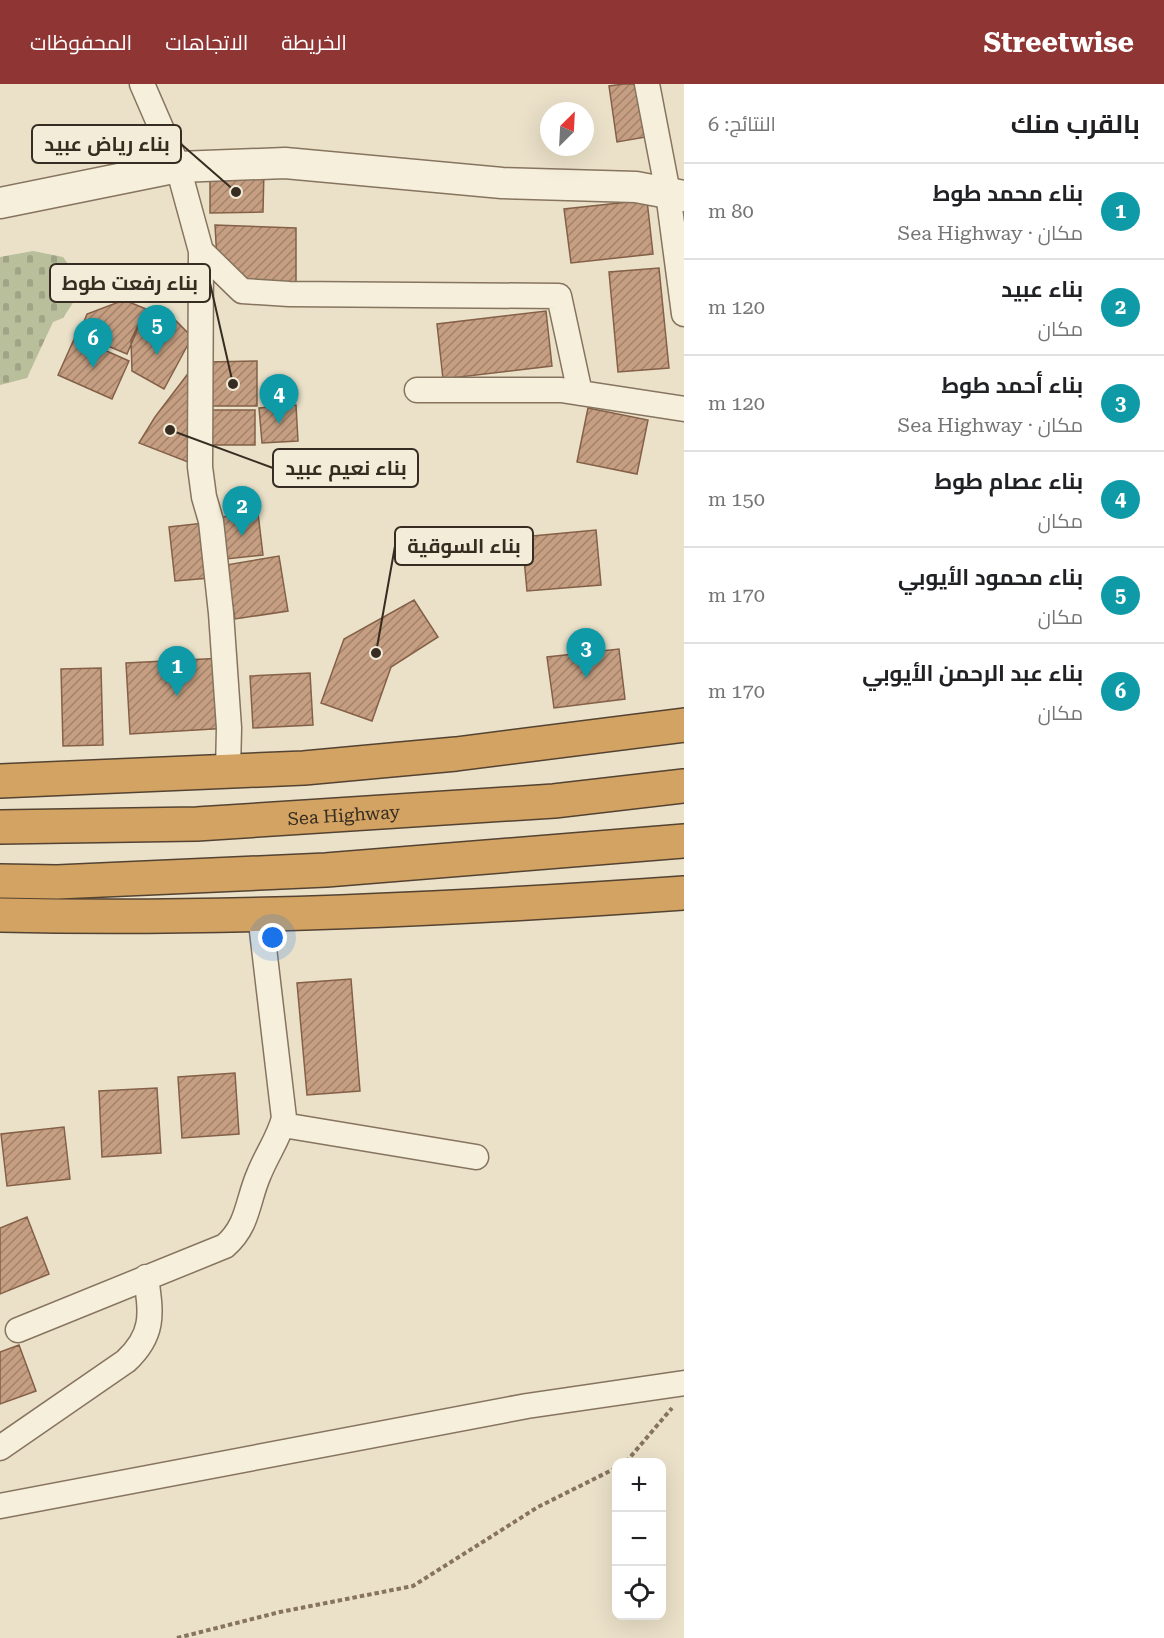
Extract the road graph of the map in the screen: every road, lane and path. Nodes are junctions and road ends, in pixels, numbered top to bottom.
1 (142, 84) edge
2 (647, 84) edge
3 (178, 167) junction
4 (676, 194) edge
5 (0, 203) edge
6 (201, 251) junction
7 (684, 314) edge
8 (417, 390) dead end
9 (580, 393) junction
10 (684, 410) edge
11 (684, 725) edge
12 (228, 771) junction
13 (0, 781) edge
14 (684, 786) edge
15 (0, 826) edge
16 (684, 841) edge
17 (0, 881) edge
18 (684, 893) edge
19 (260, 914) junction
20 (0, 915) edge
21 (283, 1125) junction
22 (476, 1157) dead end
23 (146, 1277) junction
24 (18, 1330) dead end
25 (681, 1393) edge
26 (0, 1448) edge
27 (629, 1458) edge
28 (612, 1470) edge
29 (0, 1506) edge
30 (177, 1638) edge

1 - 3 street
2 - 4 street
3 - 4 street
3 - 5 street
3 - 6 street
4 - 7 street
6 - 9 street
6 - 12 street
8 - 9 street
9 - 10 street
11 - 12 highway
12 - 13 highway
14 - 15 highway, Sea Highway
16 - 17 highway
18 - 19 highway
19 - 20 highway
19 - 21 street
21 - 22 street
21 - 23 street
23 - 24 street
23 - 26 street
25 - 27 path
25 - 29 street
28 - 30 path

